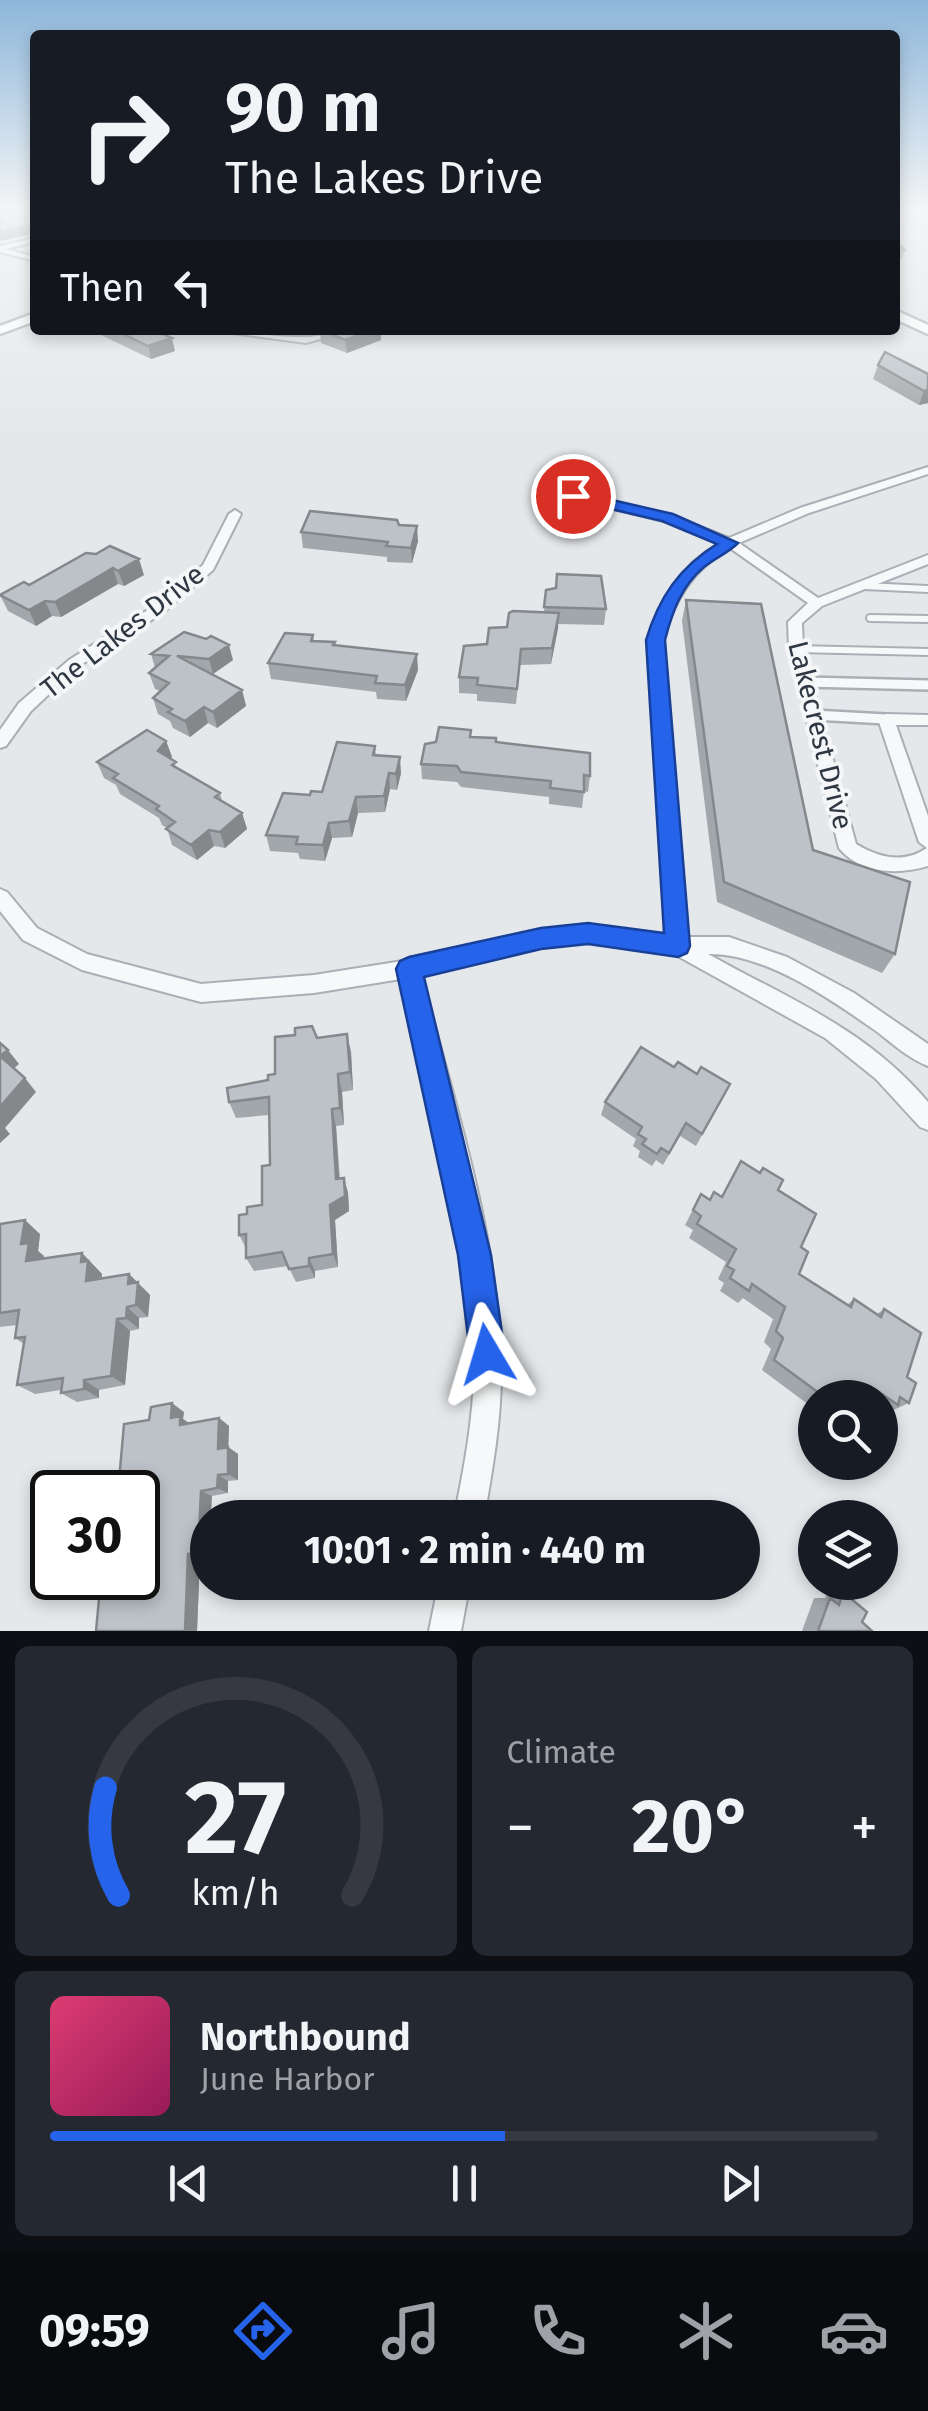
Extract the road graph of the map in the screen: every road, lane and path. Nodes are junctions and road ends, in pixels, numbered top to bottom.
1 (900, 316) edge
2 (30, 319) edge
3 (0, 330) edge
4 (928, 330) edge
5 (259, 335) edge
6 (327, 335) edge
7 (928, 470) edge
8 (548, 491) dead end
9 (235, 514) dead end
10 (730, 543) junction
11 (928, 560) edge
12 (864, 586) junction
13 (928, 589) edge
14 (817, 603) junction
15 (870, 618) dead end
16 (928, 620) edge
17 (796, 649) junction
18 (928, 652) edge
19 (806, 682) junction
20 (928, 685) edge
21 (814, 715) junction
22 (886, 719) junction
23 (928, 720) edge
24 (0, 742) edge
25 (928, 842) edge
26 (928, 855) edge
27 (0, 897) edge
28 (678, 946) junction
29 (409, 969) junction
30 (928, 1056) edge
31 (924, 1106) edge
32 (473, 1500) edge
33 (452, 1600) edge
34 (445, 1631) edge

1 - 4 street
2 - 3 street
5 - 6 street
7 - 10 street
8 - 10 street, Lakecrest Drive
9 - 24 street, The Lakes Drive
10 - 14 street, Lakecrest Drive
10 - 28 street
11 - 12 street, Lakecrest Drive
12 - 13 lane
12 - 14 street, Lakecrest Drive
14 - 17 street, Lakecrest Drive
15 - 16 lane
17 - 18 lane
17 - 19 street, Lakecrest Drive
19 - 20 lane
19 - 21 street, Lakecrest Drive
21 - 22 lane
21 - 26 street, Lakecrest Drive
22 - 23 street
22 - 25 street
27 - 29 street
28 - 29 street
28 - 30 street
28 - 31 street
29 - 32 street
33 - 34 street

